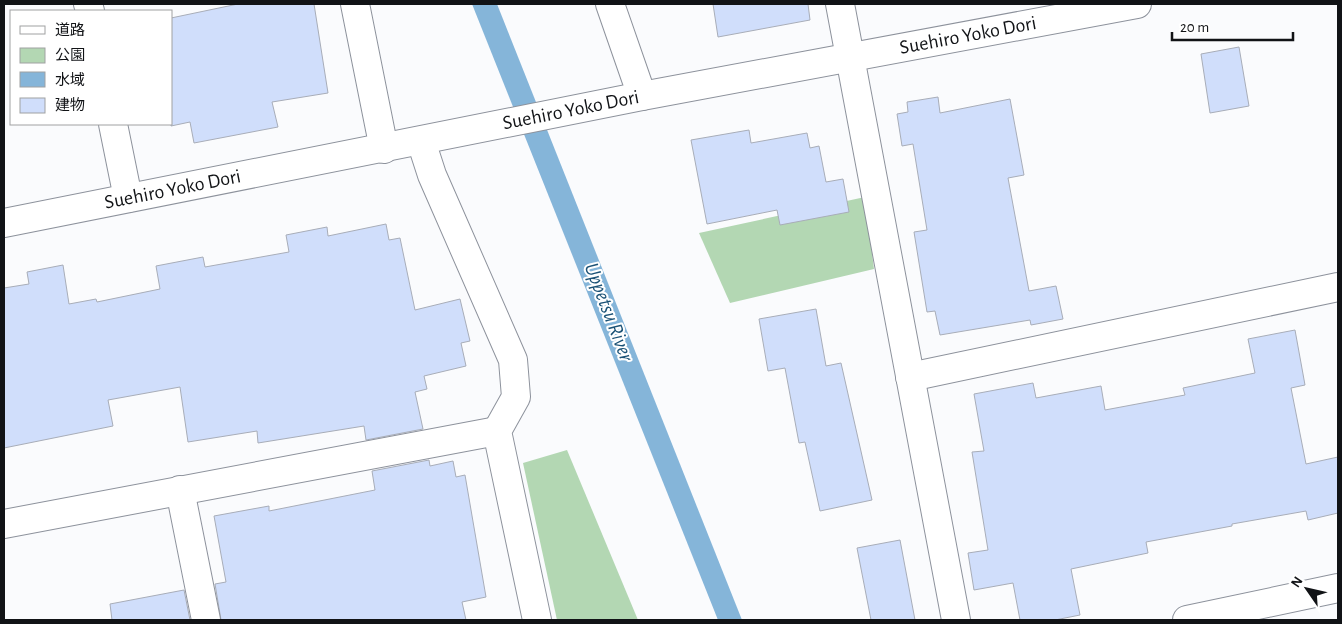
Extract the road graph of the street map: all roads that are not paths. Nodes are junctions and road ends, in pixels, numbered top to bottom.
1 (355, 4) edge
2 (610, 4) edge
3 (840, 4) edge
4 (1137, 4) edge
5 (1105, 7) edge
6 (850, 58) junction
7 (642, 96) junction
8 (113, 125) edge
9 (421, 141) junction
10 (384, 149) junction
11 (128, 198) junction
12 (4, 224) edge
13 (1338, 287) edge
14 (910, 377) junction
15 (497, 431) junction
16 (180, 490) junction
17 (4, 524) edge
18 (1338, 588) edge
19 (1198, 619) edge
20 (206, 620) edge
21 (537, 620) edge
22 (956, 620) edge

1 - 10 street
2 - 7 street
3 - 6 street
4 - 5 street, Suehiro Yoko Dori
5 - 6 street, Suehiro Yoko Dori
6 - 7 street, Suehiro Yoko Dori
6 - 14 street
7 - 9 street, Suehiro Yoko Dori
8 - 11 street
9 - 10 street, Suehiro Yoko Dori
9 - 15 street
10 - 11 street, Suehiro Yoko Dori
11 - 12 street, Suehiro Yoko Dori
13 - 14 street
14 - 22 street
15 - 16 street
15 - 21 street
16 - 17 street
16 - 20 street
18 - 19 street

